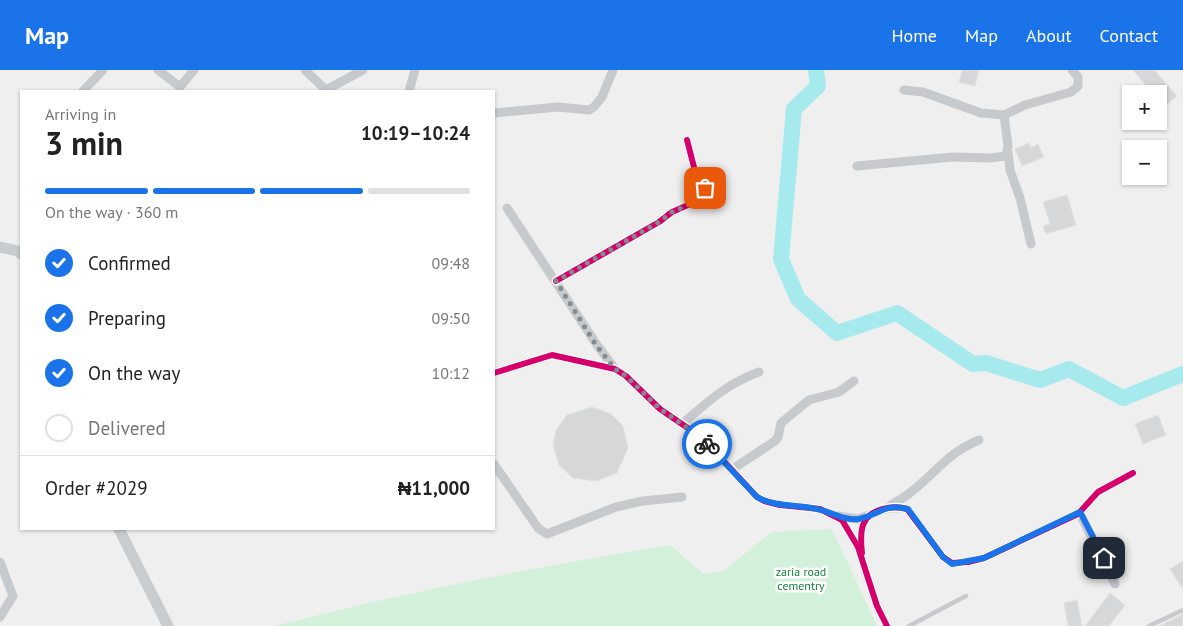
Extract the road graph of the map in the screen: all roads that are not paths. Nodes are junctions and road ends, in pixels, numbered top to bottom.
1 (103, 70) edge
2 (158, 70) edge
3 (194, 70) edge
4 (306, 70) edge
5 (363, 70) edge
6 (415, 70) edge
7 (613, 70) edge
8 (1072, 70) edge
9 (84, 90) edge
10 (324, 90) edge
11 (327, 90) edge
12 (408, 90) edge
13 (904, 90) dead end
14 (495, 113) edge
15 (1004, 115) junction
16 (688, 140) dead end
17 (1008, 152) junction
18 (857, 166) dead end
19 (508, 208) dead end
20 (1031, 244) dead end
21 (0, 247) edge
22 (20, 250) edge
23 (556, 281) junction
24 (615, 369) junction
25 (759, 372) dead end
26 (495, 373) edge
27 (854, 381) dead end
28 (682, 424) junction
29 (979, 440) dead end
30 (495, 465) edge
31 (731, 470) junction
32 (1133, 473) dead end
33 (682, 497) dead end
34 (888, 507) junction
35 (829, 512) junction
36 (1080, 512) junction
37 (874, 513) junction
38 (120, 530) edge
39 (0, 562) edge
40 (863, 563) junction
41 (1115, 584) dead end
42 (966, 596) dead end
43 (1183, 610) edge
44 (0, 616) edge
45 (168, 626) edge
46 (887, 626) edge
47 (910, 626) edge
48 (1149, 626) edge

1 - 9 street
2 - 3 street
4 - 10 street
5 - 11 street
6 - 12 street
7 - 14 street
8 - 15 street
13 - 15 street
15 - 17 street
16 - 23 street
17 - 18 street
17 - 20 street
19 - 23 street
21 - 22 street
23 - 24 street
24 - 26 street
24 - 28 street
25 - 28 street
27 - 31 street
28 - 31 street
29 - 34 street
30 - 33 street
31 - 35 street
32 - 36 street
34 - 36 street
34 - 37 street
35 - 37 street
35 - 40 street
36 - 41 street
37 - 40 street
38 - 45 street
39 - 44 street
40 - 46 street
42 - 47 lane
43 - 48 lane

